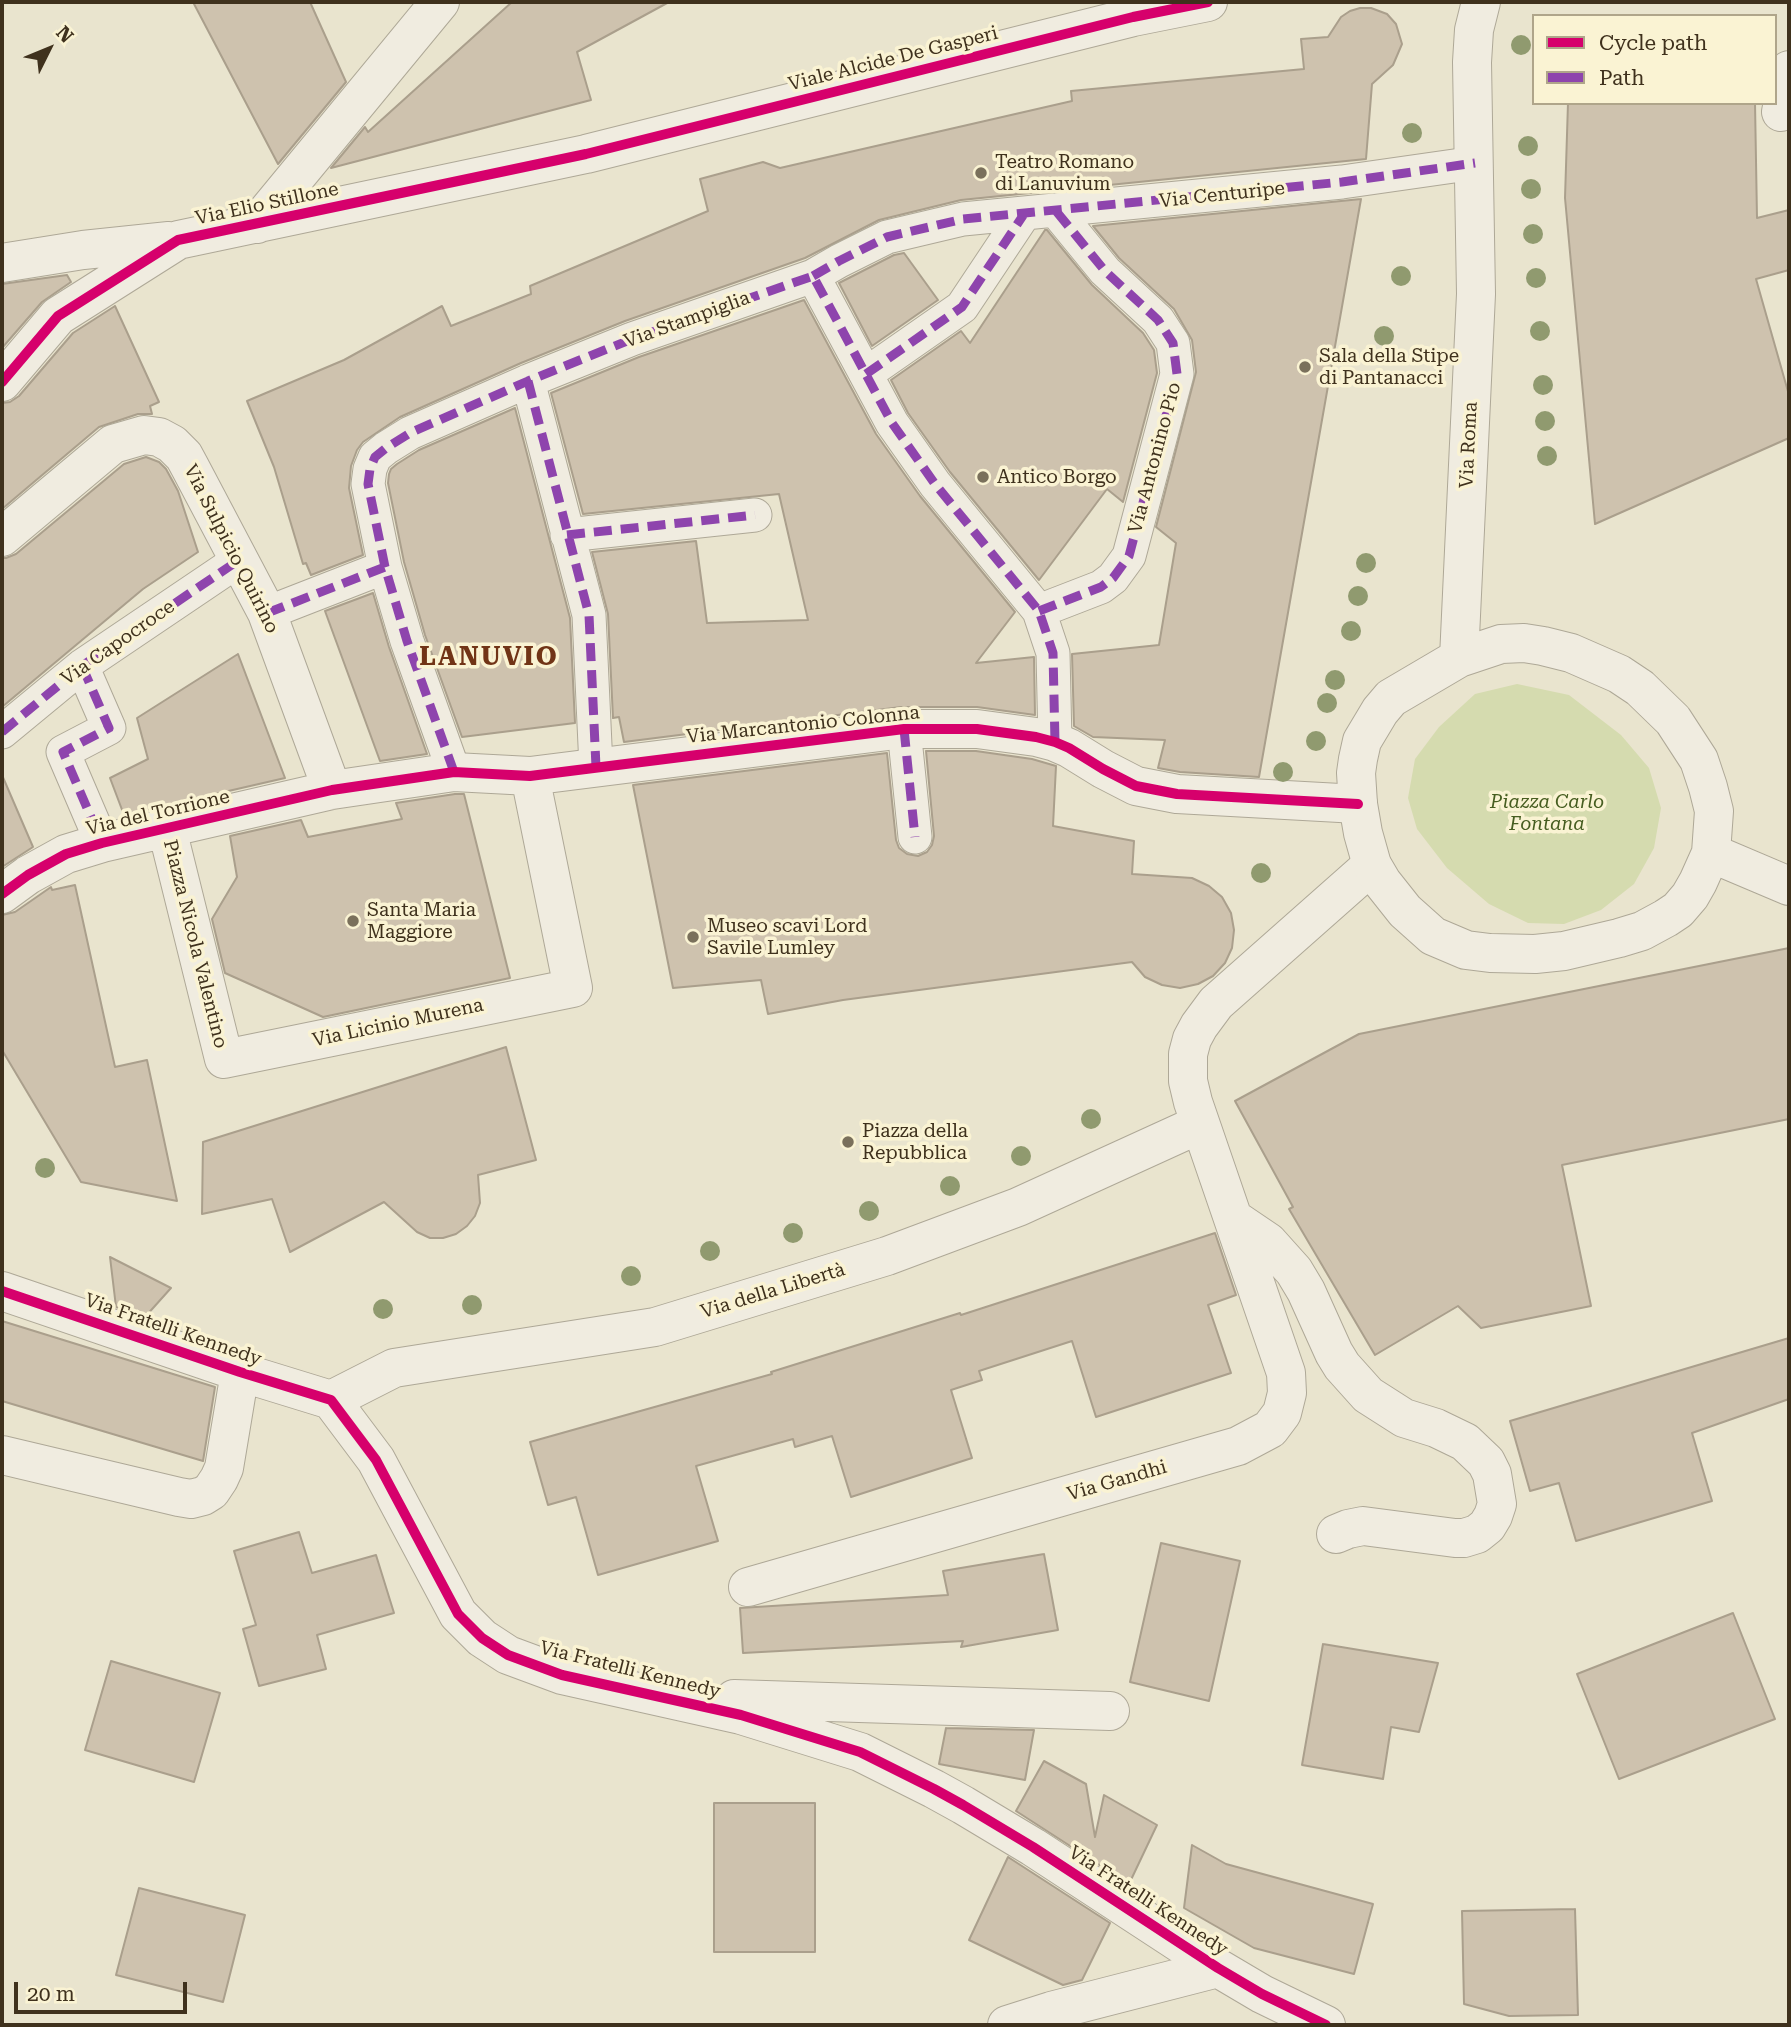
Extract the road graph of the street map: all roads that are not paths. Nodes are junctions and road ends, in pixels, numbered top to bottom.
1 (440, 2) edge
2 (1208, 2) edge
3 (1481, 2) edge
4 (1789, 70) edge
5 (1781, 112) dead end
6 (586, 154) joint
7 (1475, 163) junction
8 (1056, 211) junction
9 (1024, 214) junction
10 (257, 224) junction
11 (178, 240) junction
12 (2, 263) edge
13 (813, 276) junction
14 (866, 374) junction
15 (528, 381) junction
16 (2, 382) edge
17 (755, 515) dead end
18 (567, 535) junction
19 (2, 537) edge
20 (239, 560) junction
21 (385, 566) junction
22 (1038, 611) junction
23 (267, 613) junction
24 (1459, 658) junction
25 (82, 666) junction
26 (904, 729) junction
27 (2, 732) edge
28 (1055, 741) junction
29 (596, 767) junction
30 (454, 772) junction
31 (530, 775) junction
32 (332, 790) junction
33 (1358, 804) junction
34 (167, 829) junction
35 (915, 837) dead end
36 (102, 843) junction
37 (1711, 853) junction
38 (1373, 865) junction
39 (1789, 886) edge
40 (2, 894) edge
41 (224, 1059) joint
42 (1200, 1124) junction
43 (1234, 1219) junction
44 (2, 1291) edge
45 (240, 1372) junction
46 (331, 1401) junction
47 (2, 1455) edge
48 (1336, 1534) dead end
49 (748, 1587) dead end
50 (648, 1696) junction
51 (1110, 1711) dead end
52 (1218, 1968) junction
53 (1007, 2025) edge
54 (1326, 2025) edge

1 - 10 street
2 - 6 street, Viale Alcide De Gasperi
3 - 7 street, Via Roma
4 - 5 street
6 - 10 street, Via Elio Stillone
7 - 8 street, Via Centuripe
7 - 24 street, Via Roma
8 - 9 street, Via Centuripe
8 - 22 street, Via Antonino Pio
9 - 13 street, Via Centuripe
9 - 14 street
10 - 11 street, Via Elio Stillone
11 - 12 street
11 - 16 street, Via Elio Stillone
13 - 14 street
13 - 15 street, Via Stampiglia
14 - 22 street
15 - 18 street
15 - 21 street, Via Stampiglia
17 - 18 street
18 - 29 street
19 - 20 street, Via Sulpicio Quirino
20 - 23 street, Via Sulpicio Quirino
20 - 25 street, Via Capocroce
21 - 23 street
21 - 30 street, Via Stampiglia
22 - 28 street
23 - 32 street, Via Sulpicio Quirino
24 - 33 street
24 - 37 street
25 - 27 street, Via Capocroce
25 - 36 street
26 - 28 street, Via Marcantonio Colonna
26 - 29 street, Via Marcantonio Colonna
26 - 35 street
28 - 33 street, Via Marcantonio Colonna
29 - 31 street, Via Marcantonio Colonna
30 - 31 street, Via Marcantonio Colonna
30 - 32 street, Via del Torrione
31 - 41 street, Via Licinio Murena
32 - 34 street, Via del Torrione
33 - 38 street
34 - 36 street, Via del Torrione
34 - 41 street, Piazza Nicola Valentino
36 - 40 street, Via del Torrione
37 - 38 street
37 - 39 street
38 - 42 street, Via Gandhi
42 - 43 street, Via Gandhi
42 - 46 street, Via della Libertà
43 - 48 street
43 - 49 street, Via Gandhi
44 - 45 street, Via Fratelli Kennedy
45 - 46 street, Via Fratelli Kennedy
45 - 47 street
46 - 50 street, Via Fratelli Kennedy
50 - 51 street
50 - 52 street, Via Fratelli Kennedy
52 - 53 street
52 - 54 street, Via Fratelli Kennedy

